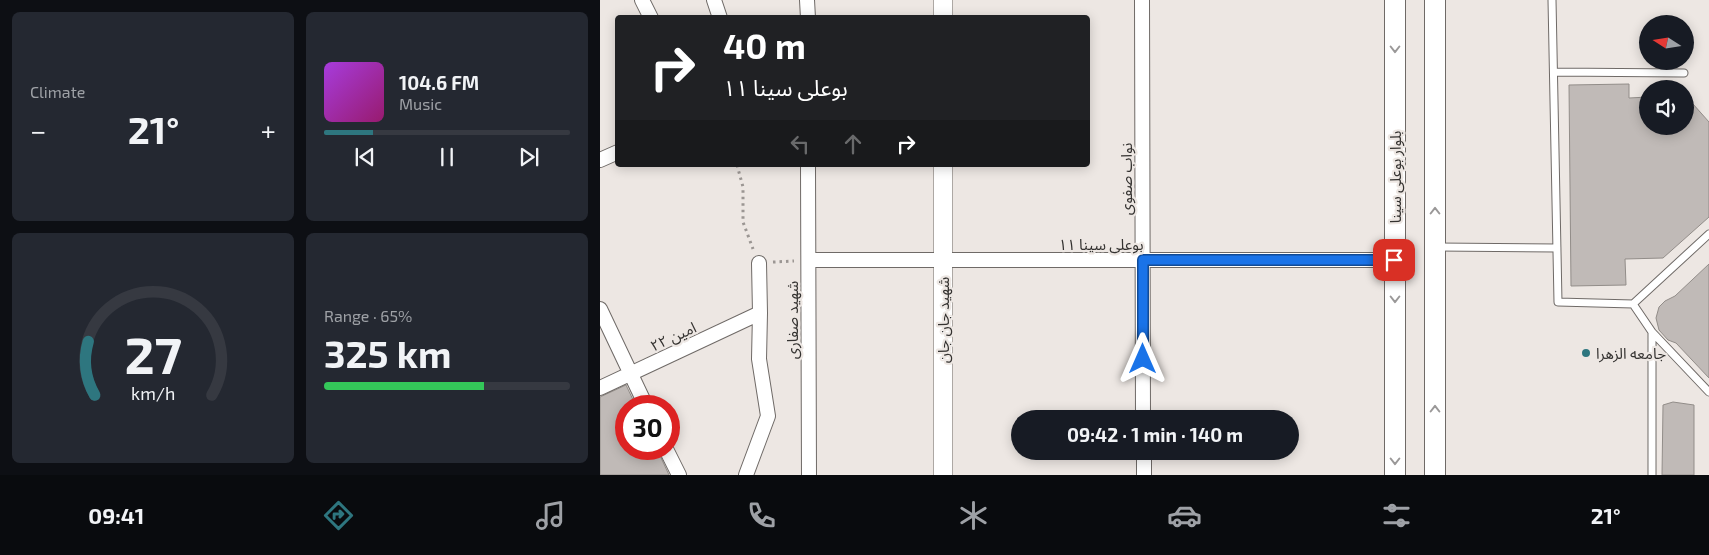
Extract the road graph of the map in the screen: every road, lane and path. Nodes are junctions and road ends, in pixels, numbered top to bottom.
1 (642, 0) edge
2 (714, 0) edge
3 (808, 0) edge
4 (943, 0) edge
5 (1142, 0) edge
6 (1395, 0) edge
7 (1435, 0) edge
8 (1552, 0) edge
9 (649, 15) edge
10 (719, 15) edge
11 (808, 15) edge
12 (943, 15) edge
13 (1554, 72) junction
14 (1684, 73) dead end
15 (615, 153) edge
16 (600, 160) edge
17 (738, 167) edge
18 (808, 167) edge
19 (943, 167) edge
20 (1709, 234) edge
21 (1435, 247) junction
22 (1557, 248) junction
23 (808, 260) junction
24 (943, 260) junction
25 (1143, 260) junction
26 (1394, 260) junction
27 (759, 263) junction
28 (1633, 304) junction
29 (600, 309) edge
30 (760, 313) junction
31 (1652, 332) junction
32 (631, 374) junction
33 (600, 388) edge
34 (1709, 392) edge
35 (641, 395) edge
36 (1144, 410) edge
37 (672, 460) edge
38 (1144, 460) edge
39 (679, 475) edge
40 (746, 475) edge
41 (809, 475) edge
42 (943, 475) edge
43 (1144, 475) edge
44 (1395, 475) edge
45 (1435, 475) edge
46 (1652, 475) edge

1 - 9 street
2 - 10 street
3 - 11 street
4 - 12 street
5 - 25 street, نواب صفوی
6 -> 26 main road, بلوار بوعلی سینا
21 -> 7 main road
8 - 13 lane
13 - 14 lane
13 - 22 lane
15 - 16 street
17 - 27 path
18 - 23 street, شهید صفاری
19 - 24 street, شهید جان جان
20 - 28 lane
21 - 22 lane
45 -> 21 main road
22 - 28 lane
23 - 24 street, بوعلی سینا ۱۱
23 - 27 path
23 - 41 street, شهید صفاری
24 - 25 street, بوعلی سینا ۱۱
24 - 42 street, شهید جان جان
25 - 26 street, بوعلی سینا ۱۱
25 - 36 street, نواب صفوی
26 -> 44 main road, بلوار بوعلی سینا
27 - 30 street
28 - 31 lane
29 - 32 street
30 - 32 street, امین ۲۲
30 - 40 street
31 - 34 lane
31 - 46 lane
32 - 33 street, امین ۲۲
32 - 35 street
37 - 39 street
38 - 43 street

